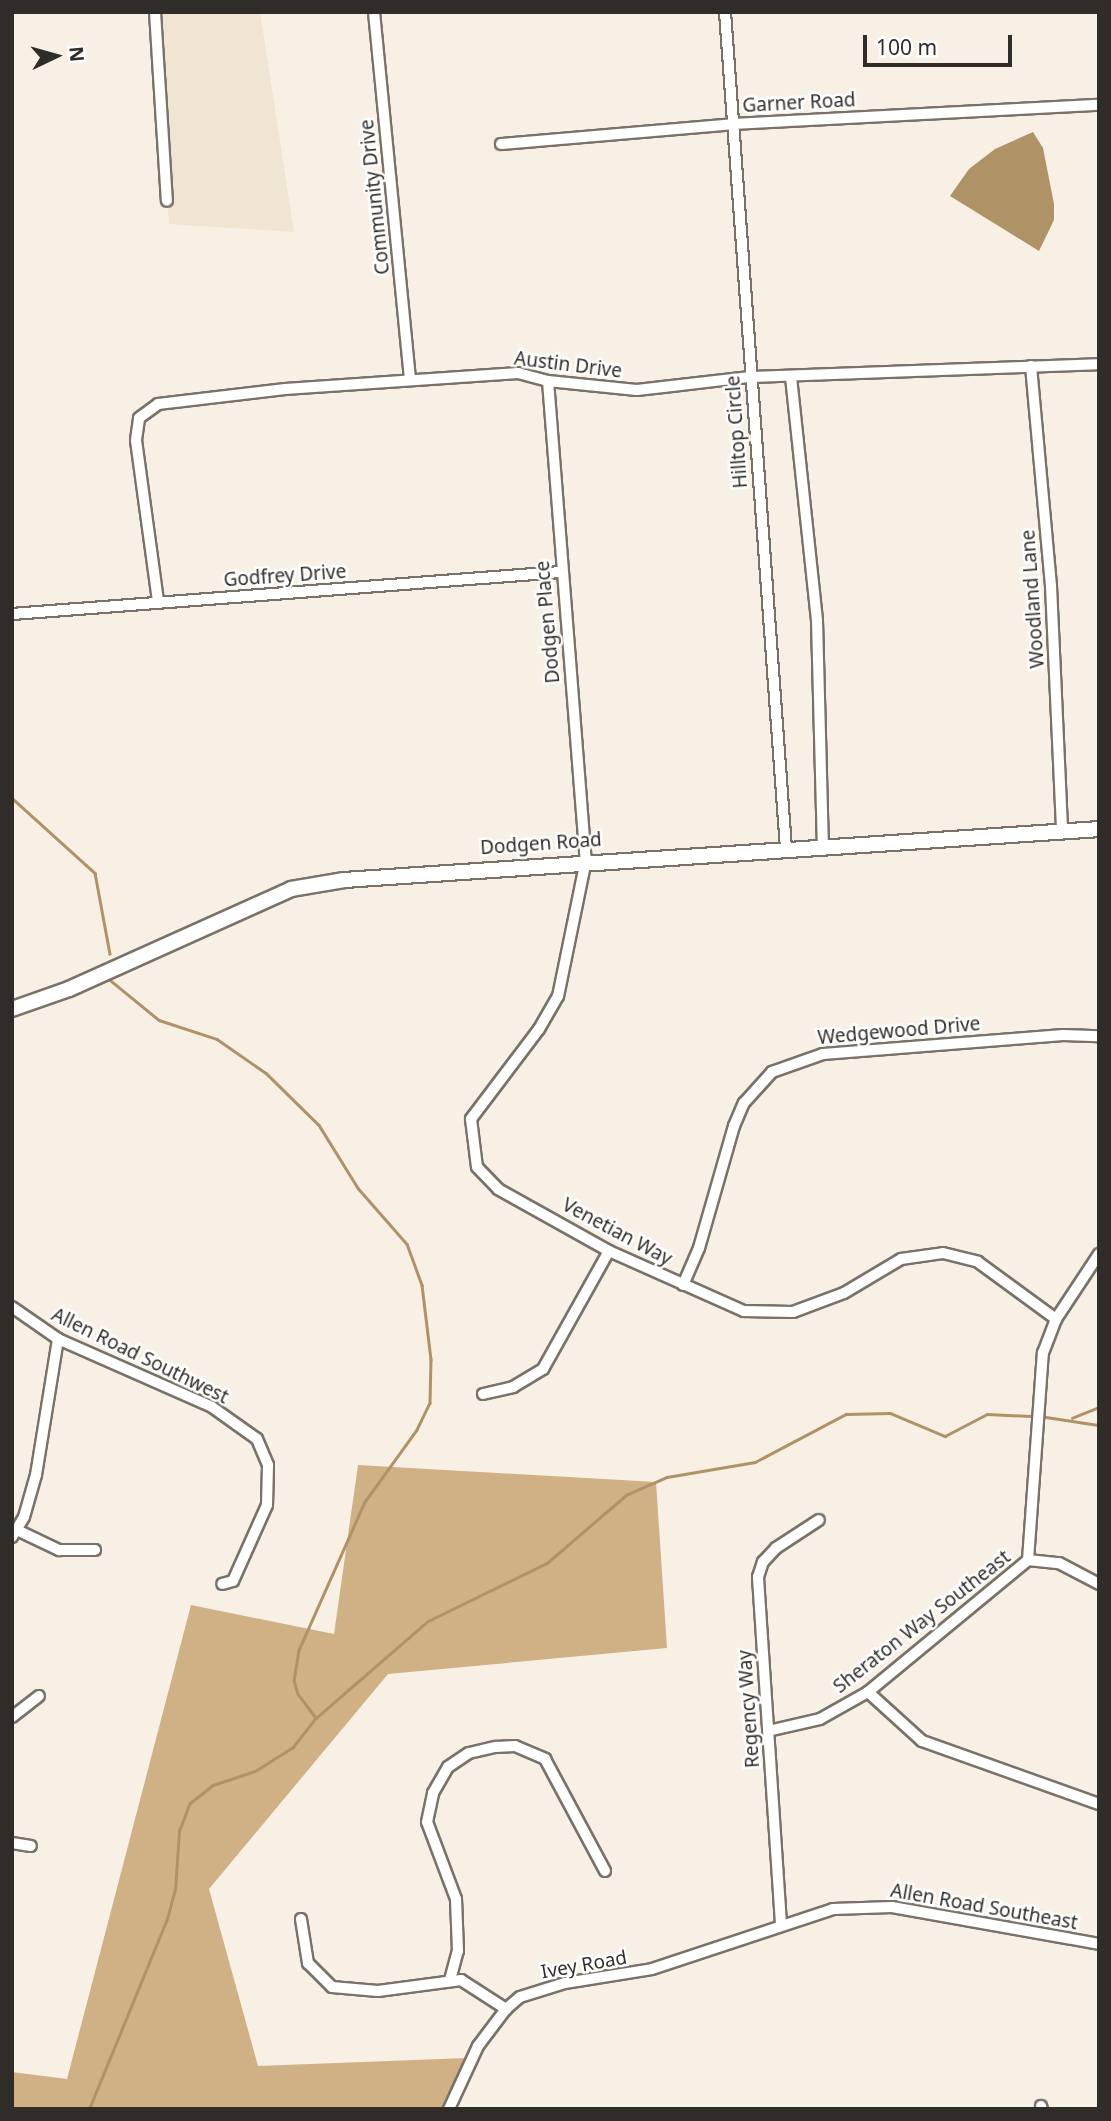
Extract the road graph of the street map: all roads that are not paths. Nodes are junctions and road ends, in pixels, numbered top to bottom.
1 (155, 12) edge
2 (374, 12) edge
3 (725, 12) edge
4 (1099, 105) edge
5 (733, 124) junction
6 (501, 144) dead end
7 (167, 201) dead end
8 (1099, 364) edge
9 (1031, 366) junction
10 (750, 377) junction
11 (791, 377) junction
12 (410, 379) junction
13 (548, 381) junction
14 (561, 572) junction
15 (158, 601) junction
16 (12, 614) edge
17 (1099, 829) edge
18 (1062, 831) junction
19 (823, 845) junction
20 (786, 849) junction
21 (586, 860) junction
22 (12, 1009) edge
23 (1099, 1036) edge
24 (609, 1251) junction
25 (1099, 1254) edge
26 (683, 1285) junction
27 (12, 1307) edge
28 (1056, 1319) junction
29 (58, 1339) junction
30 (483, 1394) dead end
31 (819, 1521) dead end
32 (15, 1534) edge
33 (95, 1550) dead end
34 (1028, 1560) junction
35 (222, 1584) dead end
36 (1099, 1584) edge
37 (868, 1692) junction
38 (39, 1696) dead end
39 (12, 1717) edge
40 (768, 1731) junction
41 (1099, 1804) edge
42 (12, 1843) edge
43 (31, 1846) dead end
44 (605, 1871) dead end
45 (301, 1919) dead end
46 (781, 1924) junction
47 (1099, 1944) edge
48 (450, 1980) junction
49 (506, 2009) junction
50 (449, 2109) edge

1 - 7 street
2 - 12 street, Community Drive
3 - 5 street, Hilltop Circle
4 - 5 street, Garner Road
5 - 6 street, Garner Road
5 - 10 street, Hilltop Circle
8 - 9 street, Austin Drive
9 - 11 street, Austin Drive
9 - 18 street, Woodland Lane
10 - 11 street, Austin Drive
10 - 13 street, Austin Drive
10 - 20 street, Hilltop Circle
11 - 19 street
12 - 13 street, Austin Drive
12 - 15 street, Austin Drive
13 - 14 street, Dodgen Place
14 - 15 street, Godfrey Drive
14 - 21 street, Dodgen Place
15 - 16 street, Godfrey Drive
17 - 18 street, Dodgen Road
18 - 19 street, Dodgen Road
19 - 20 street, Dodgen Road
20 - 21 street, Dodgen Road
21 - 22 street, Dodgen Road
21 - 24 street, Venetian Way
23 - 26 street, Wedgewood Drive
24 - 26 street, Venetian Way
24 - 30 street
25 - 28 street, Sheraton Way Southeast
26 - 28 street, Venetian Way
27 - 29 street, Allen Road Southwest
28 - 34 street, Sheraton Way Southeast
29 - 32 street
29 - 35 street, Allen Road Southwest
31 - 40 street, Regency Way
32 - 33 street
34 - 36 street
34 - 37 street, Sheraton Way Southeast
37 - 40 street, Sheraton Way Southeast
37 - 41 street
38 - 39 street
40 - 46 street, Regency Way
42 - 43 street
44 - 48 street
45 - 48 street
46 - 47 street, Allen Road Southeast
46 - 49 street, Ivey Road
48 - 49 street
49 - 50 street, Ivey Road

